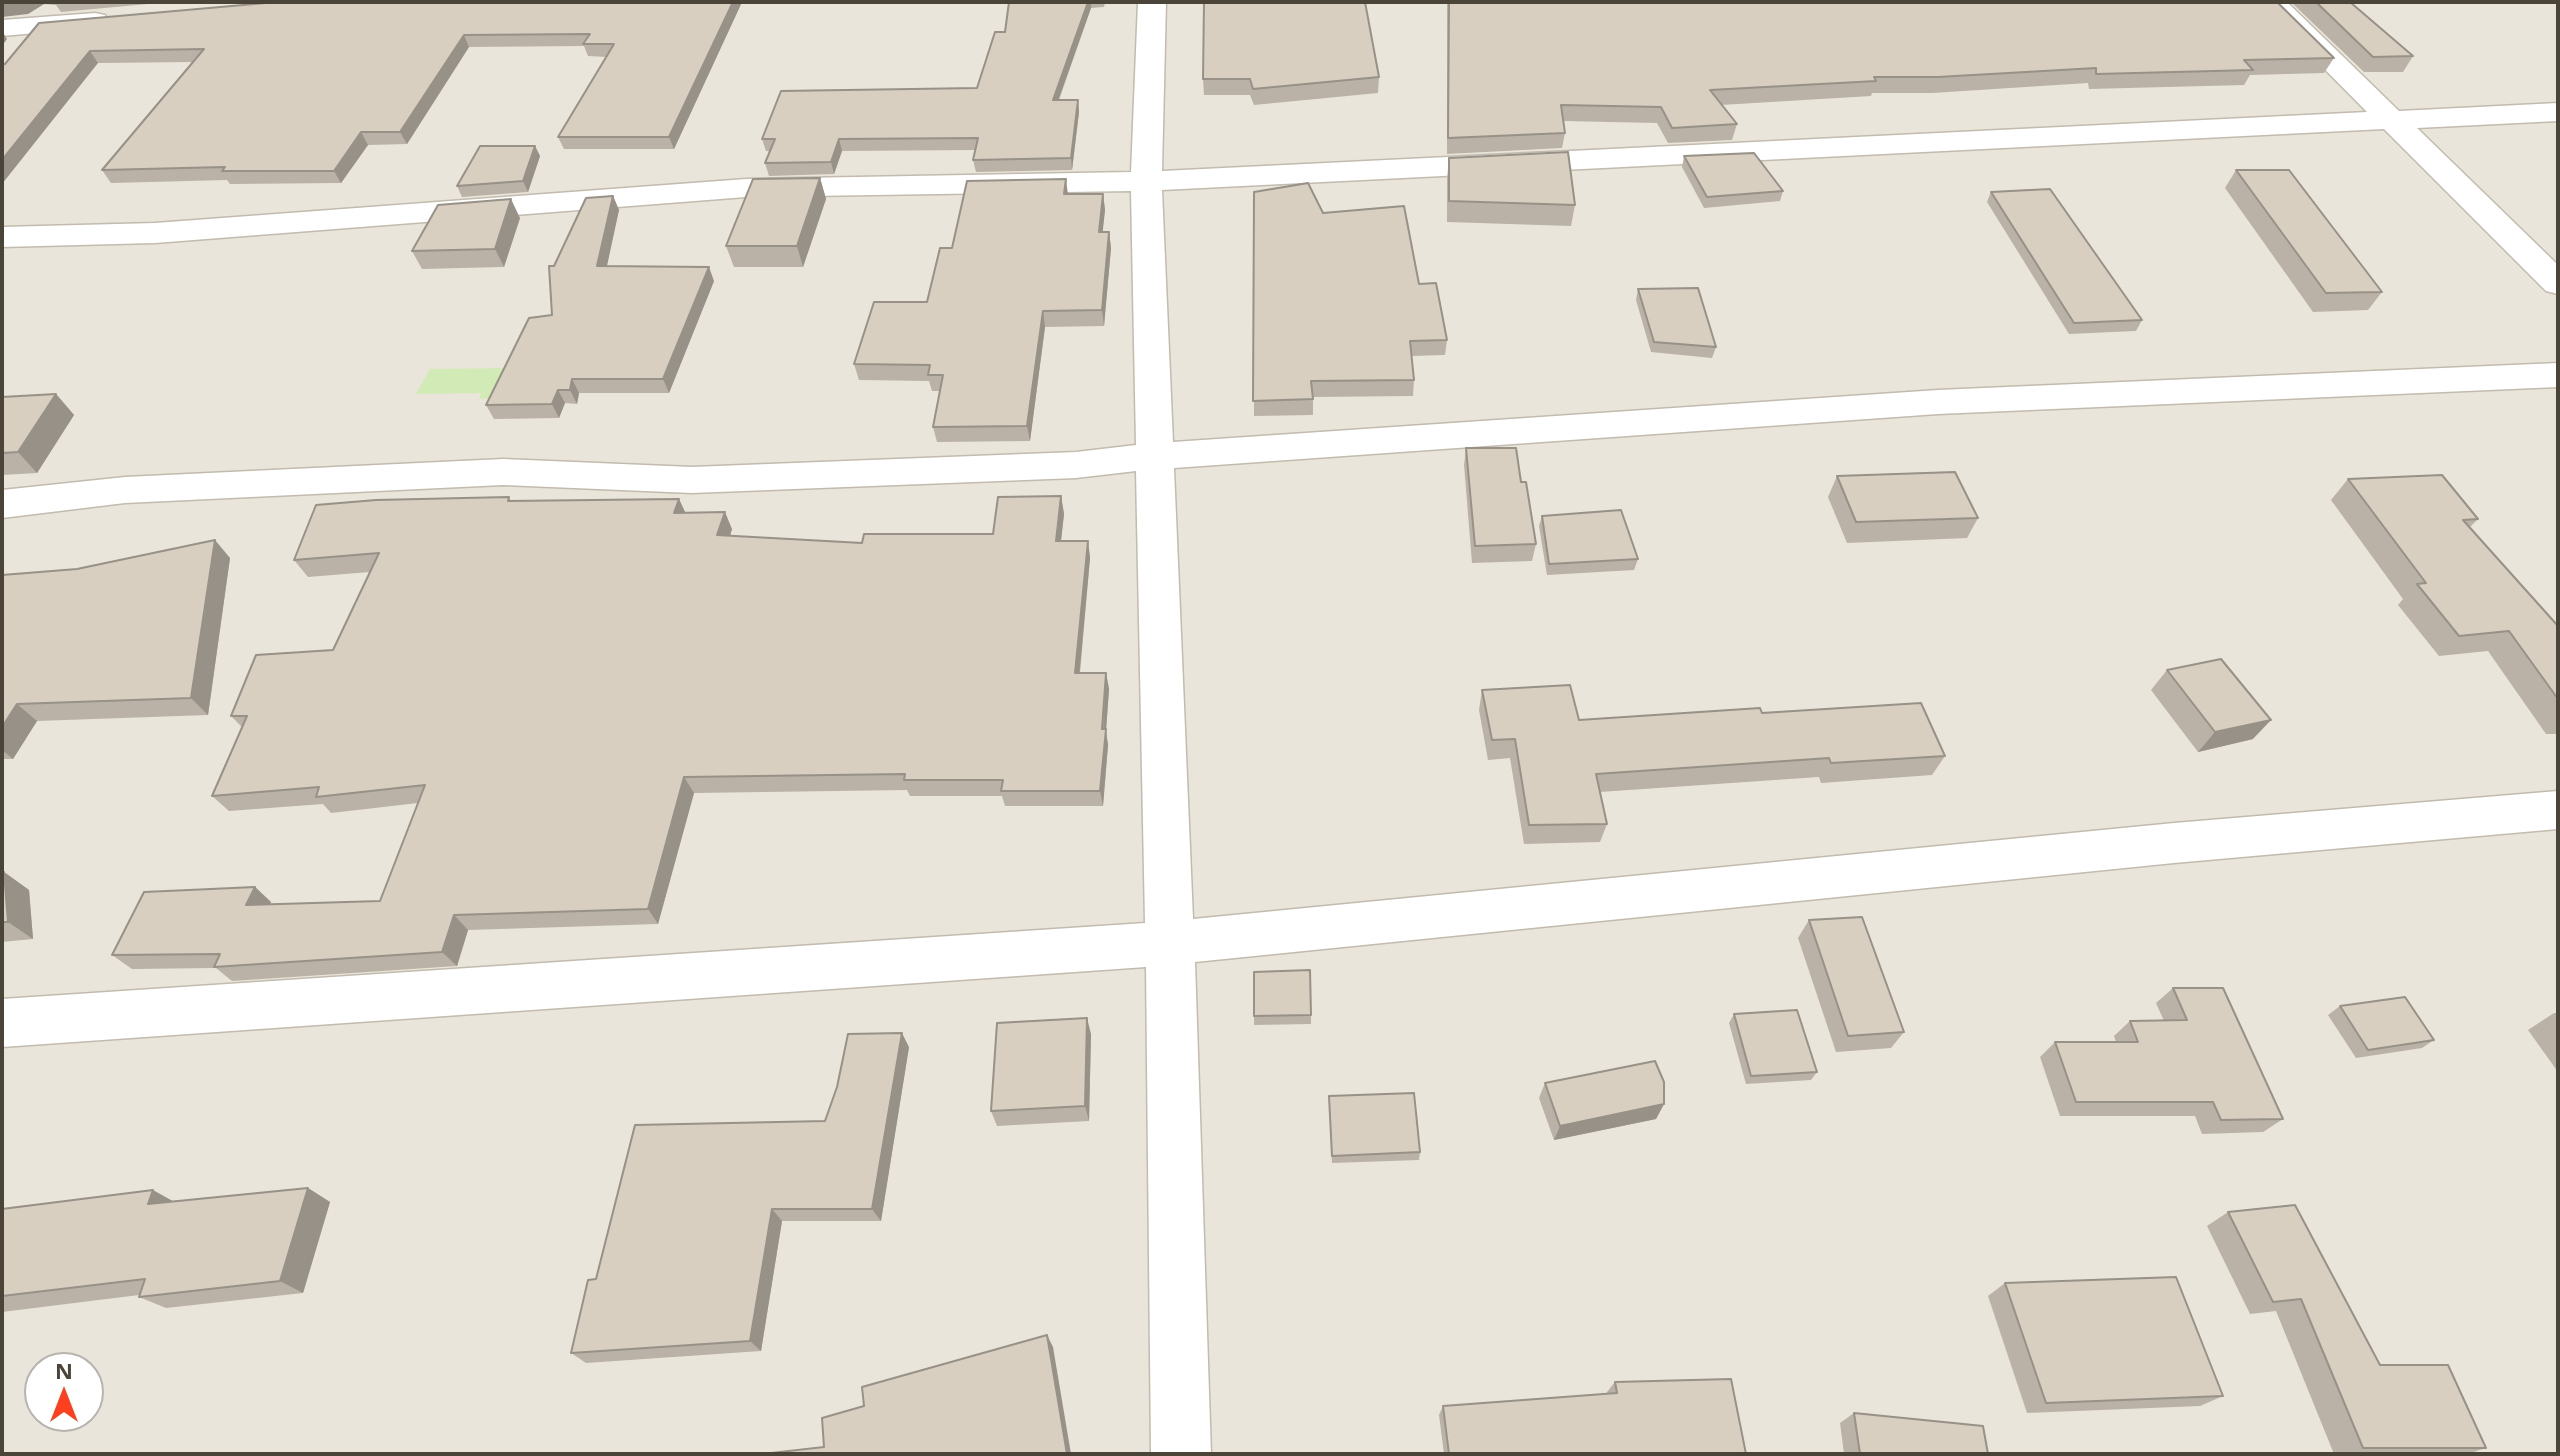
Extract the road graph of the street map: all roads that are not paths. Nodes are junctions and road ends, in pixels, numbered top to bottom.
1 (54, 2) edge
2 (1152, 2) edge
3 (2272, 2) edge
4 (128, 18) edge
5 (37, 27) junction
6 (2, 28) edge
7 (11, 57) edge
8 (2558, 112) edge
9 (2392, 120) junction
10 (1146, 181) junction
11 (2, 237) edge
12 (2558, 284) edge
13 (2558, 375) edge
14 (1156, 456) junction
15 (2, 504) edge
16 (2558, 810) edge
17 (1170, 943) junction
18 (2, 1023) edge
19 (1181, 1454) edge

1 - 5 street
2 - 10 street
3 - 9 street
4 - 5 street
5 - 6 street
5 - 7 street
8 - 9 street
9 - 10 street
9 - 12 street
10 - 11 street
10 - 14 street
13 - 14 street
14 - 15 street
14 - 17 street
16 - 17 street
17 - 18 street
17 - 19 street

